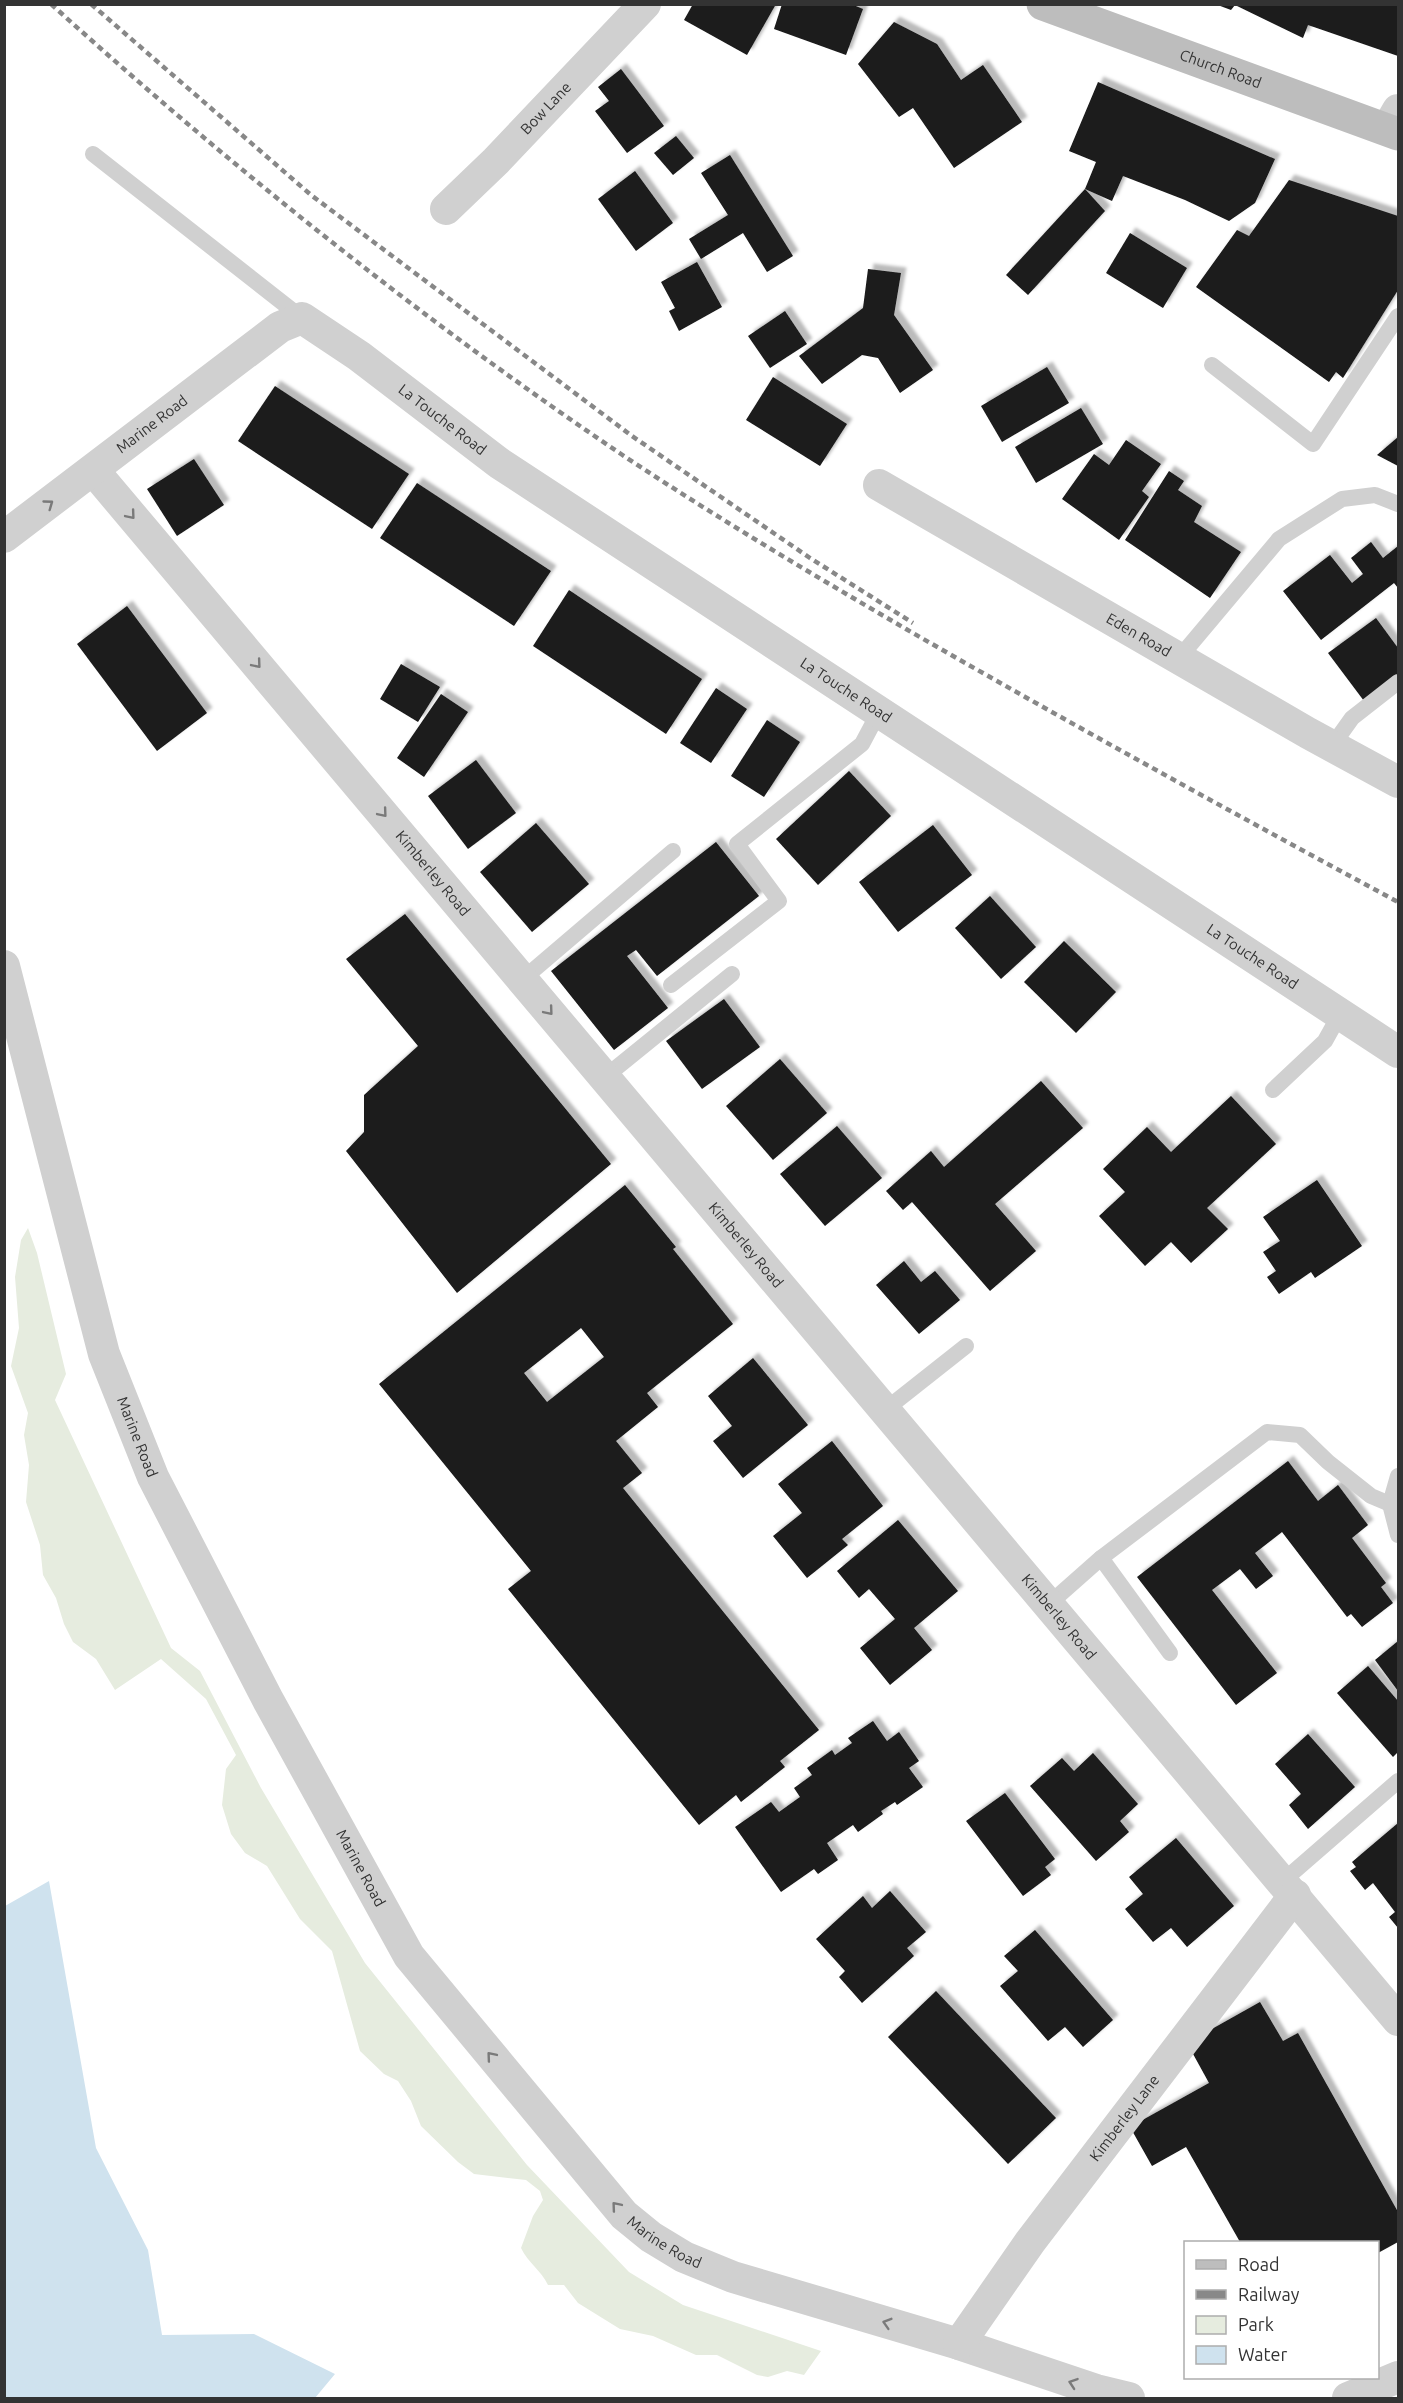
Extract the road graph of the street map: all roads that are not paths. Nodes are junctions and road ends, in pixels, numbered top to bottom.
1 (645, 4) edge
2 (1043, 4) edge
3 (1395, 124) edge
4 (93, 154) dead end
5 (446, 209) dead end
6 (1398, 316) edge
7 (302, 318) junction
8 (1212, 365) dead end
9 (94, 471) junction
10 (879, 485) dead end
11 (1398, 504) edge
12 (4, 537) edge
13 (1179, 658) junction
14 (1398, 682) edge
15 (879, 712) junction
16 (1332, 746) junction
17 (1398, 782) edge
18 (673, 851) dead end
19 (4, 966) edge
20 (732, 974) dead end
21 (523, 979) junction
22 (671, 985) dead end
23 (1340, 1014) junction
24 (1398, 1052) edge
25 (605, 1077) junction
26 (1273, 1090) dead end
27 (966, 1346) dead end
28 (885, 1410) junction
29 (1398, 1476) edge
30 (1390, 1504) junction
31 (1398, 1535) edge
32 (1101, 1558) junction
33 (1049, 1604) junction
34 (1170, 1653) dead end
35 (1398, 1780) edge
36 (1289, 1888) junction
37 (1398, 2020) edge
38 (959, 2344) junction
39 (1398, 2377) edge
40 (1129, 2398) edge
41 (1348, 2398) edge

1 - 5 street, Bow Lane
2 - 3 main road, Church Road
4 - 7 lane
6 - 8 lane
7 - 9 street, Marine Road
7 - 15 street, La Touche Road
12 -> 9 street, Marine Road
9 -> 21 street, Kimberley Road
10 - 13 street, Eden Road
11 - 13 lane
13 - 16 street, Eden Road
14 - 16 lane
15 - 22 lane
15 - 23 street, La Touche Road
16 - 17 street, Eden Road
18 - 21 lane
38 -> 19 street, Marine Road
20 - 25 lane
21 -> 25 street, Kimberley Road
23 - 24 street, La Touche Road
23 - 26 lane
25 - 28 street, Kimberley Road
27 - 28 lane
28 - 33 street, Kimberley Road
29 - 30 lane
30 - 31 lane
30 - 32 lane
32 - 33 lane
32 - 34 lane
33 - 36 street, Kimberley Road
35 - 36 lane
36 - 37 street, Kimberley Road
36 - 38 street, Kimberley Lane
40 -> 38 street, Marine Road
39 - 41 street

